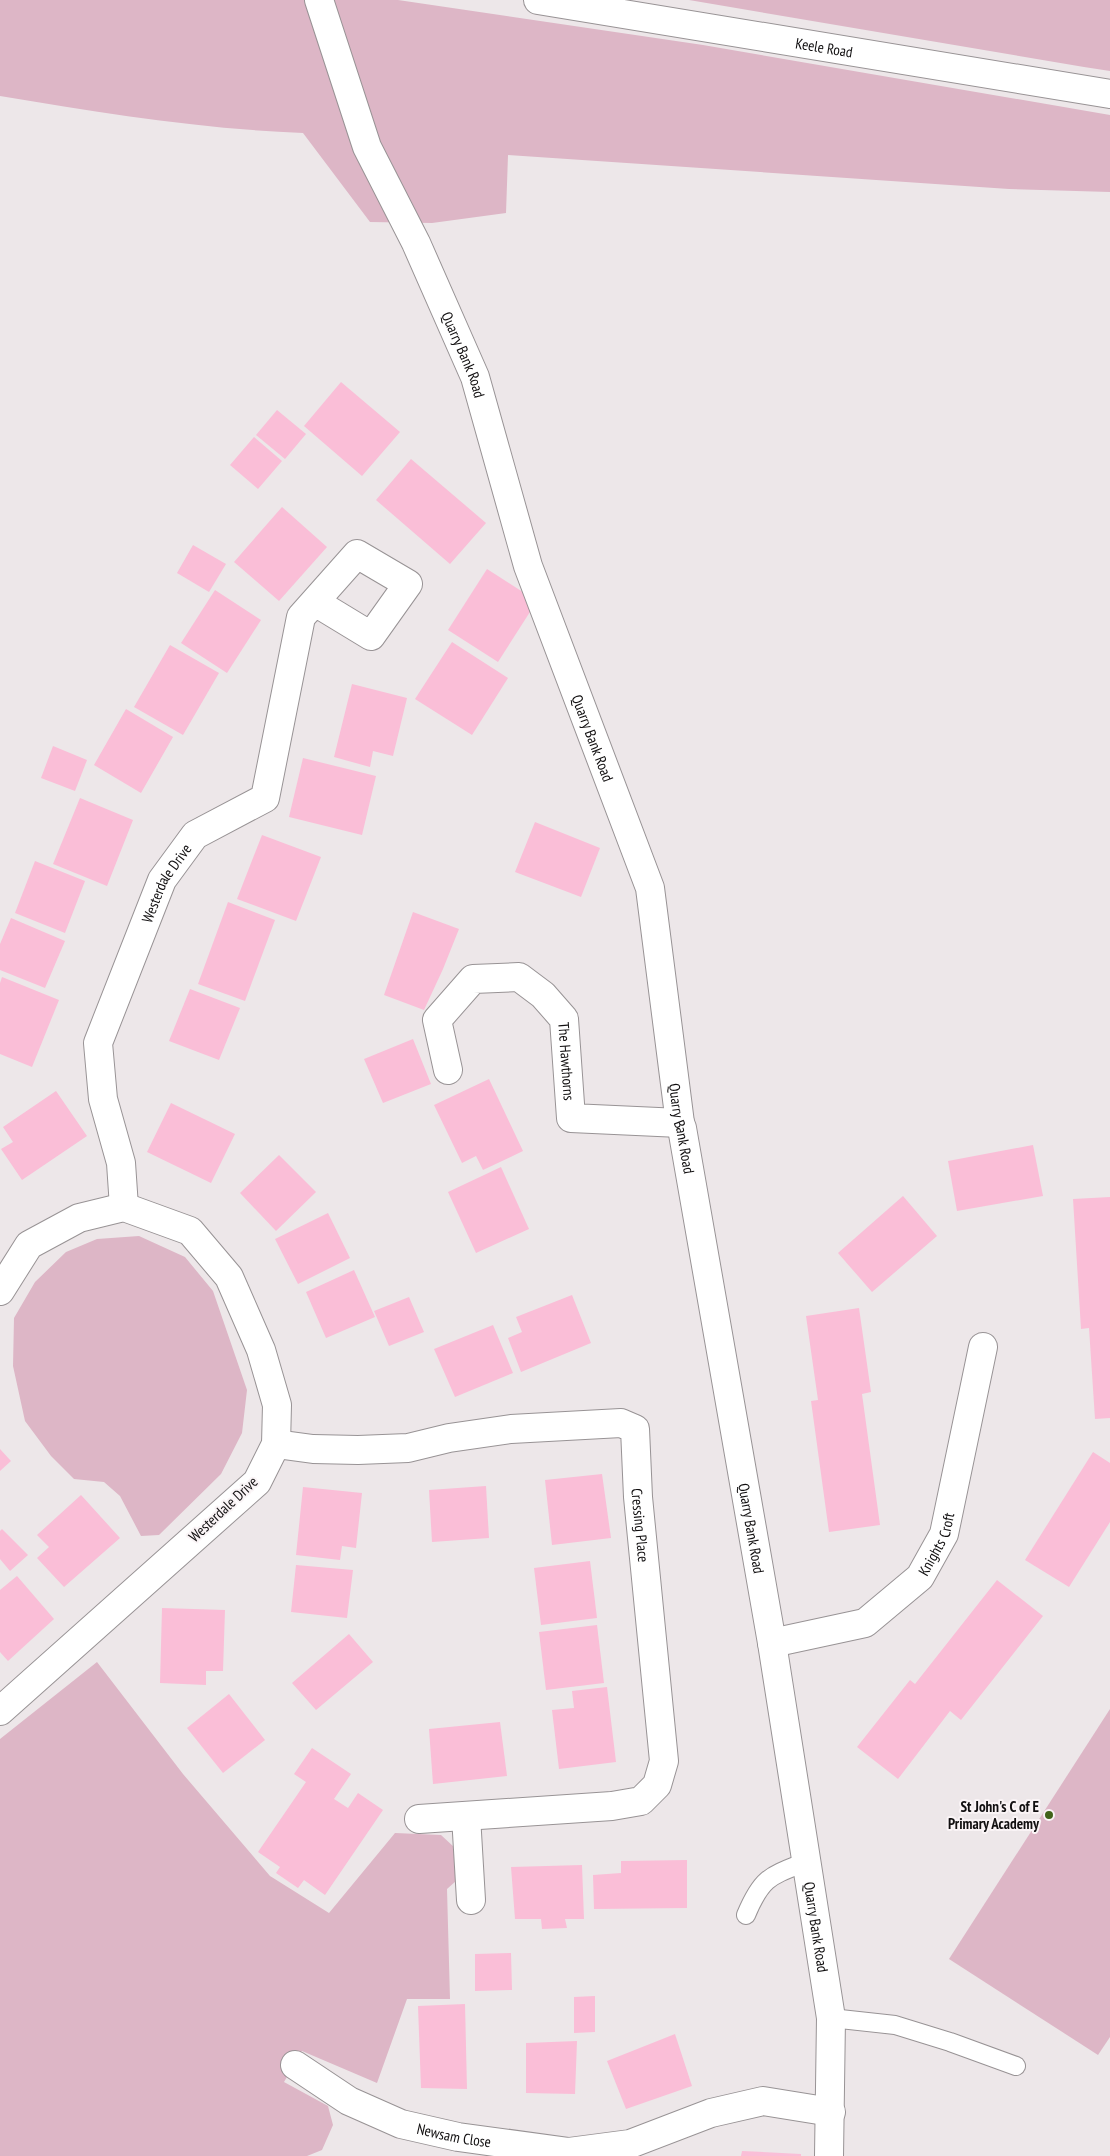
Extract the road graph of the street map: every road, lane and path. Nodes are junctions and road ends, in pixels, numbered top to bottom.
1 (319, 0) edge
2 (538, 0) edge
3 (1110, 94) edge
4 (315, 602) dead end
5 (448, 1070) dead end
6 (680, 1123) junction
7 (124, 1207) junction
8 (0, 1291) edge
9 (983, 1347) dead end
10 (276, 1444) junction
11 (772, 1643) junction
12 (0, 1711) edge
13 (466, 1816) junction
14 (419, 1819) dead end
15 (806, 1862) junction
16 (471, 1900) dead end
17 (746, 1915) dead end
18 (831, 2018) junction
19 (295, 2064) dead end
20 (1016, 2066) dead end
21 (831, 2112) junction
22 (829, 2156) edge

1 - 6 street, Quarry Bank Road
2 - 3 street, Keele Road
4 - 7 street, Westerdale Drive
5 - 6 street, The Hawthorns
6 - 11 street, Quarry Bank Road
7 - 8 street
7 - 10 street, Westerdale Drive
9 - 11 street, Knights Croft
10 - 12 street, Westerdale Drive
10 - 13 street, Cressing Place
11 - 15 street, Quarry Bank Road
13 - 14 street, Cressing Place
13 - 16 street
15 - 17 lane
15 - 18 street, Quarry Bank Road
18 - 20 lane
18 - 21 street, Quarry Bank Road
19 - 21 street, Newsam Close
21 - 22 street, Quarry Bank Road

